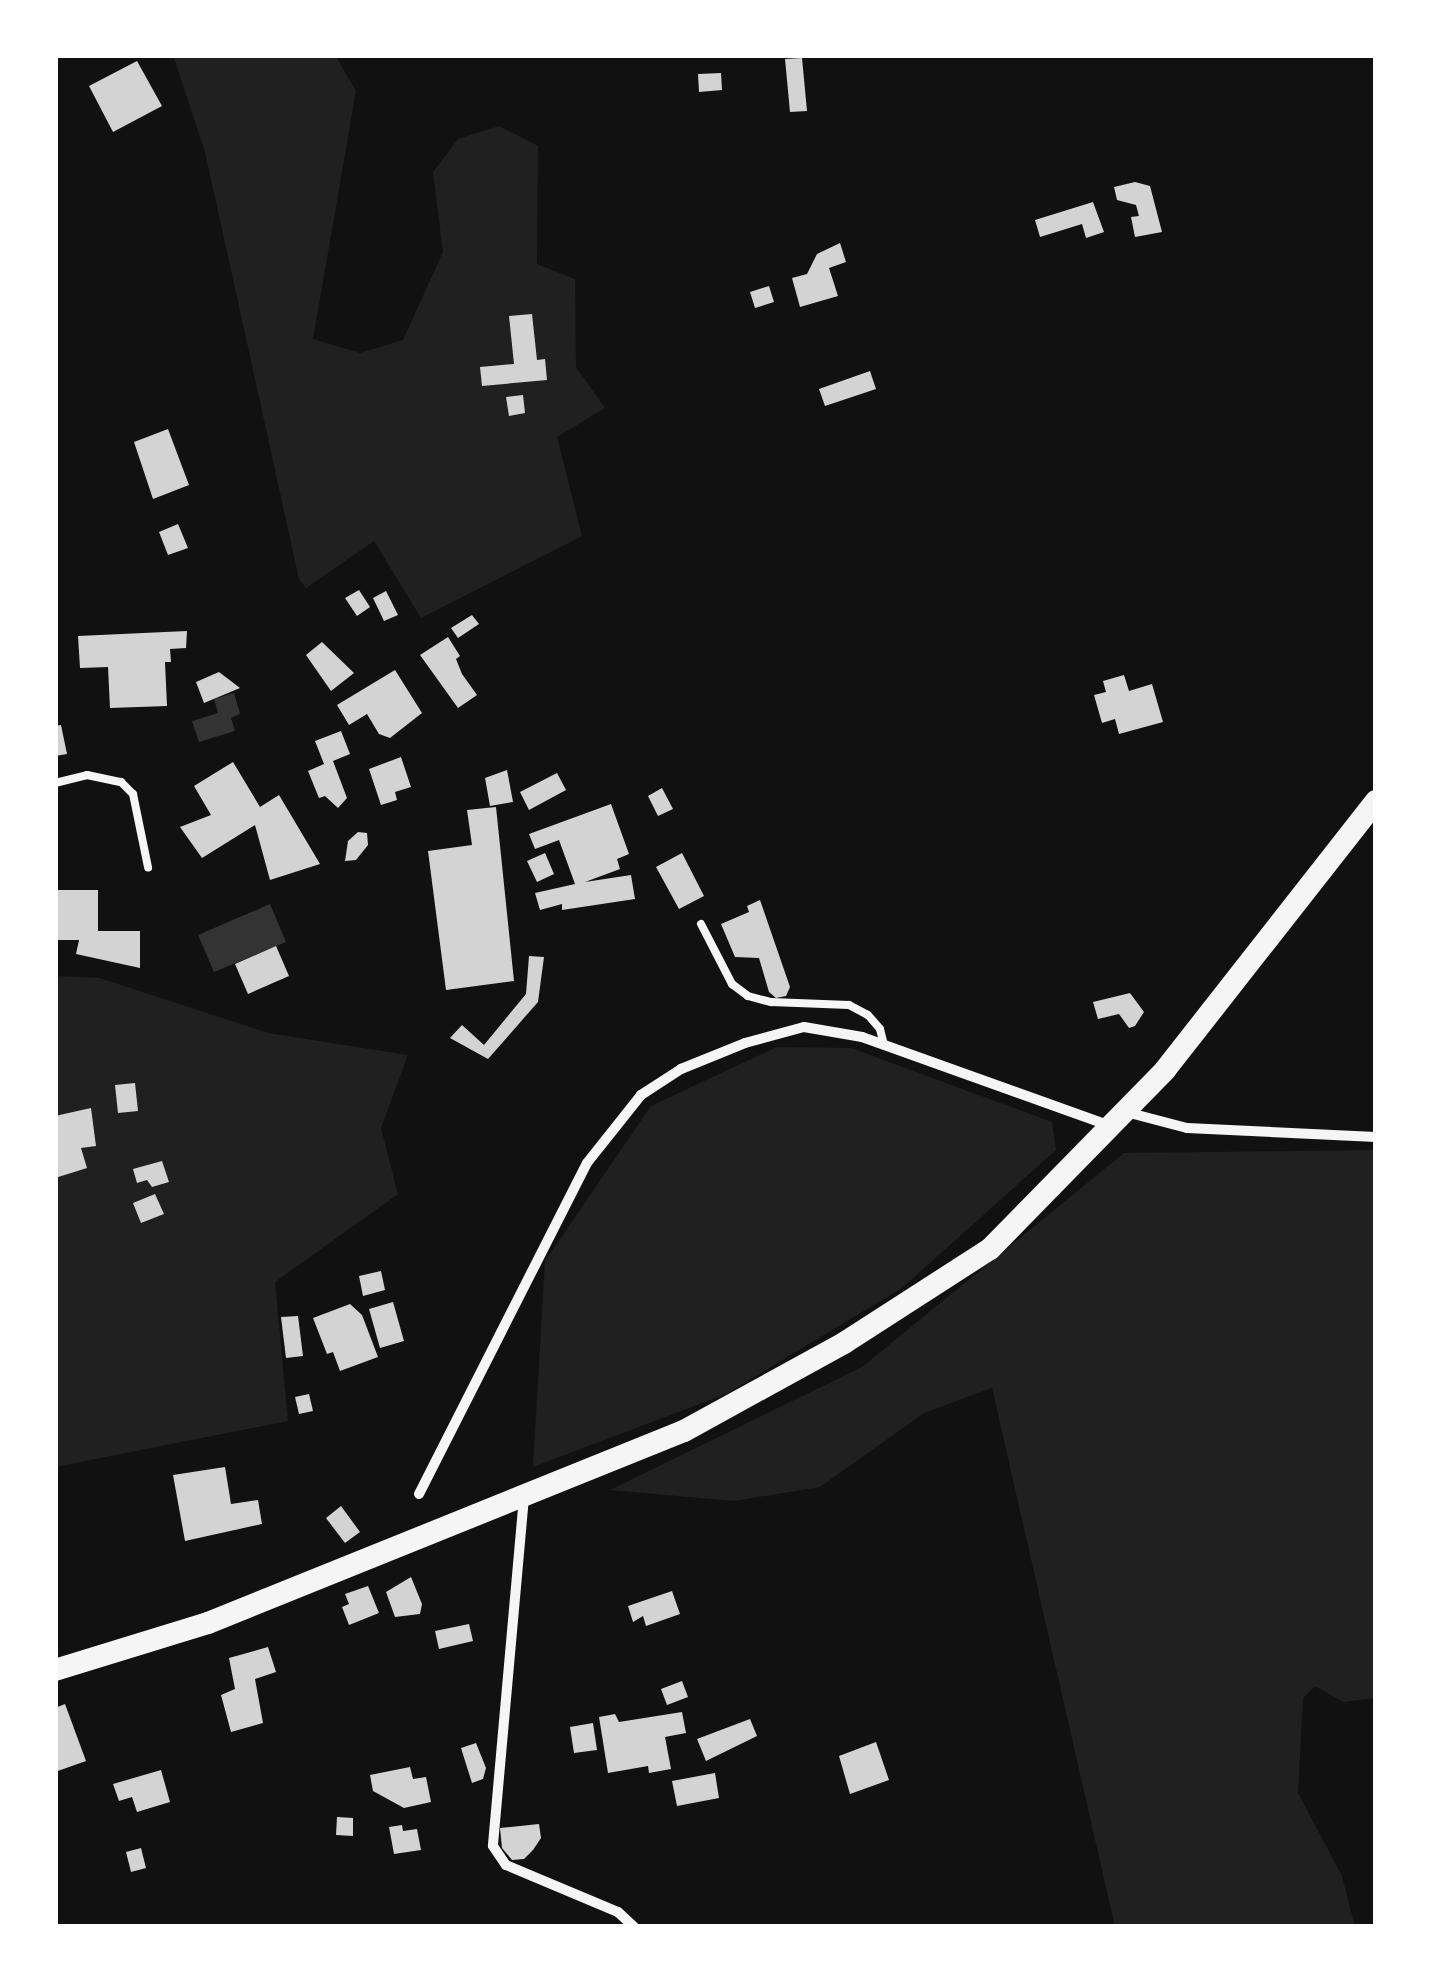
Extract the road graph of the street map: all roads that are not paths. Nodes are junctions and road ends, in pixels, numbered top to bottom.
1 (55, 784) edge
2 (1376, 801) edge
3 (148, 867) dead end
4 (701, 924) dead end
5 (884, 1044) junction
6 (1119, 1120) junction
7 (1376, 1137) edge
8 (420, 1494) dead end
9 (524, 1496) junction
10 (55, 1670) edge
11 (634, 1927) edge

1 - 3 lane
2 - 6 main road
4 - 5 lane
5 - 6 street
5 - 8 street
6 - 7 street
6 - 9 main road
9 - 10 main road
9 - 11 street

